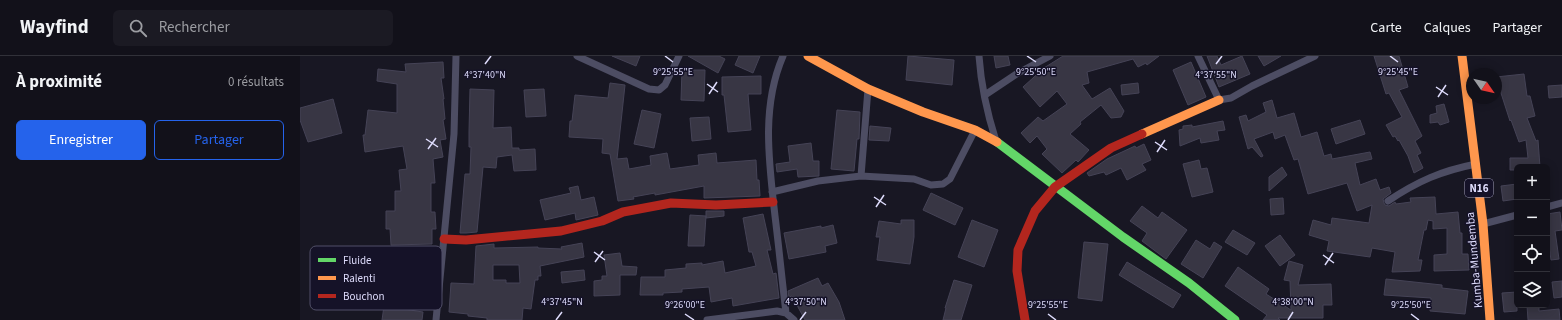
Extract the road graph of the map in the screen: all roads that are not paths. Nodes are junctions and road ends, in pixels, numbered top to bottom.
1 (456, 56) edge
2 (577, 56) edge
3 (680, 56) edge
4 (783, 56) edge
5 (808, 56) edge
6 (979, 56) edge
7 (1050, 56) edge
8 (1198, 56) edge
9 (1315, 56) edge
10 (1462, 56) edge
11 (868, 89) junction
12 (985, 95) junction
13 (1218, 100) junction
14 (975, 130) junction
15 (996, 141) junction
16 (1476, 164) junction
17 (861, 176) junction
18 (1055, 187) junction
19 (773, 197) junction
20 (1388, 201) dead end
21 (1562, 203) edge
22 (1550, 206) edge
23 (1514, 216) edge
24 (1483, 224) junction
25 (444, 239) junction
26 (442, 259) edge
27 (437, 310) edge
28 (786, 313) junction
29 (436, 320) edge
30 (708, 320) edge
31 (794, 320) edge
32 (1025, 320) edge
33 (1235, 320) edge
34 (1490, 320) edge

1 - 25 street
2 - 3 street
4 - 19 street
5 - 11 main road
6 - 12 street
7 - 12 street
8 - 13 street
9 - 13 street
10 - 16 main road, Kumba-Mundemba / N16
11 - 14 main road
11 - 17 street
12 - 15 street
13 - 18 main road
14 - 15 main road
14 - 17 street
15 - 18 main road
16 - 20 street
16 - 24 main road, Kumba-Mundemba / N16
17 - 19 street
18 - 32 main road
18 - 33 main road
19 - 25 main road
19 - 28 street
21 - 22 street
23 - 24 street
24 - 34 main road, Kumba-Mundemba / N16
25 - 26 street
27 - 29 street
28 - 30 street
28 - 31 street

